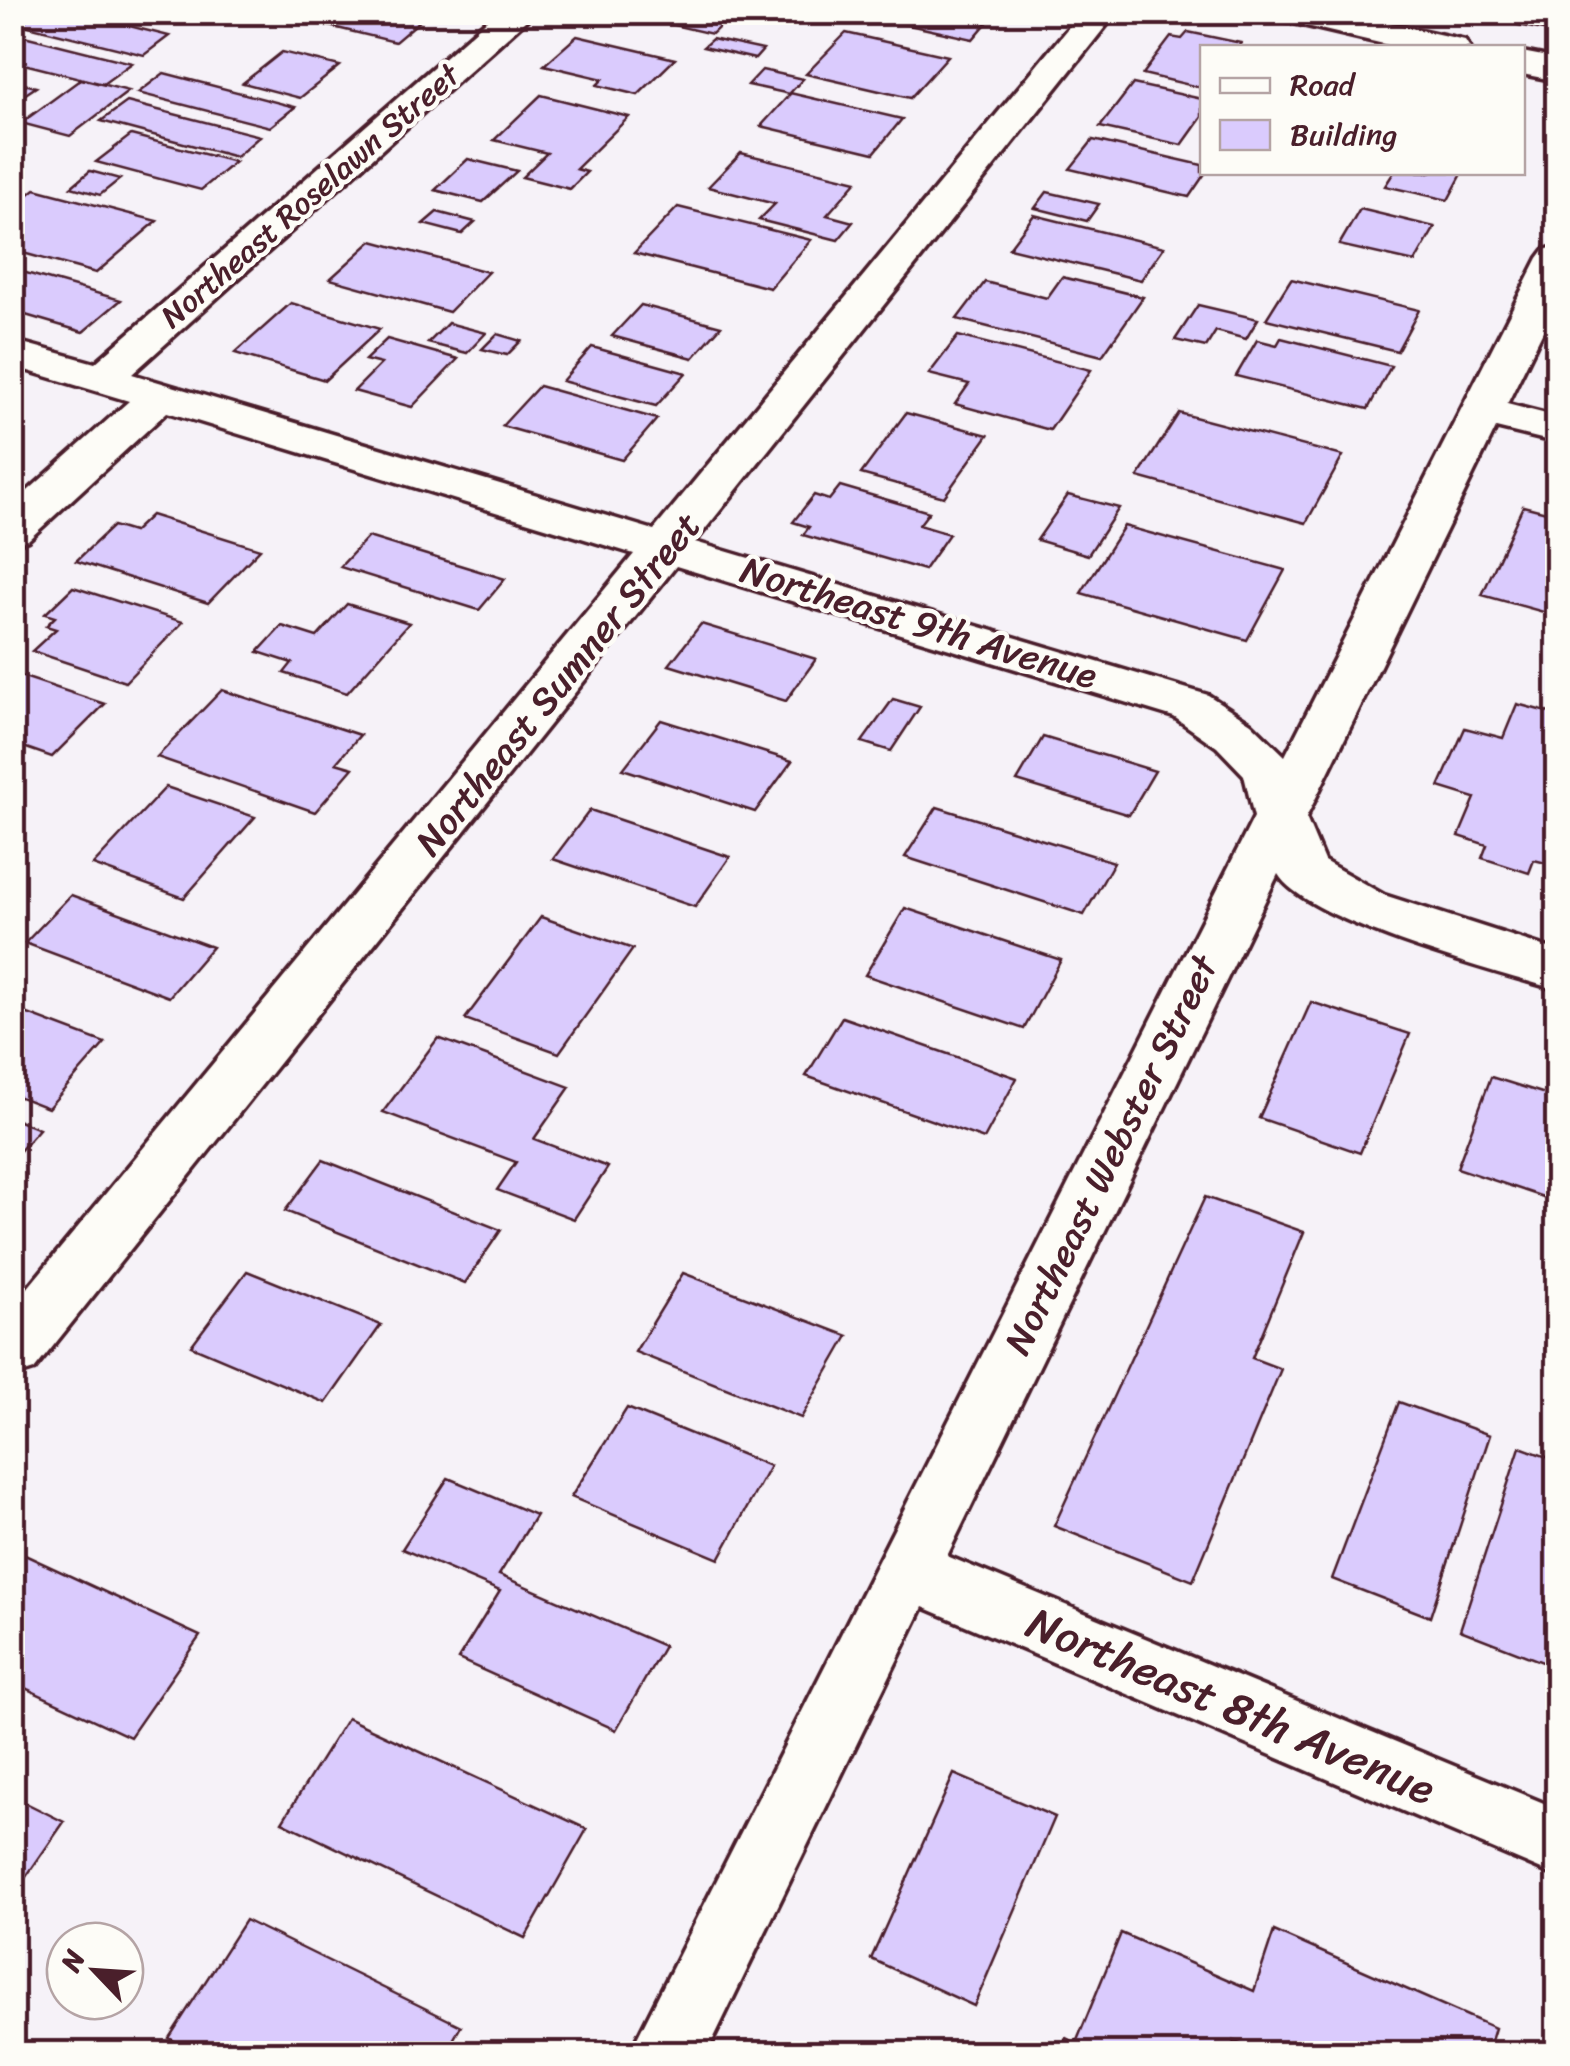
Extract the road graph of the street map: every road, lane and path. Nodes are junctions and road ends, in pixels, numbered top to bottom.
1 (518, 12) edge
2 (1100, 12) edge
3 (1289, 12) edge
4 (1438, 45) edge
5 (1525, 63) edge
6 (1558, 70) edge
7 (1558, 258) edge
8 (12, 352) edge
9 (102, 380) junction
10 (159, 397) junction
11 (1481, 410) junction
12 (1558, 430) edge
13 (12, 530) edge
14 (669, 547) junction
15 (1279, 815) junction
16 (1558, 971) edge
17 (12, 1352) edge
18 (905, 1569) junction
19 (1558, 1843) edge
20 (666, 2054) edge

1 - 9 street, Northeast Roselawn Street
2 - 14 street, Northeast Sumner Street
3 - 4 street
5 - 6 street
7 - 11 street, Northeast Webster Street
8 - 9 street, Northeast 9th Avenue
9 - 10 street, Northeast 9th Avenue
10 - 13 street
10 - 14 street, Northeast 9th Avenue
11 - 12 street
11 - 15 street, Northeast Webster Street
14 - 15 street, Northeast 9th Avenue
14 - 17 street, Northeast Sumner Street
15 - 16 street, Northeast 9th Avenue
15 - 18 street, Northeast Webster Street
18 - 19 street, Northeast 8th Avenue
18 - 20 street, Northeast Webster Street

